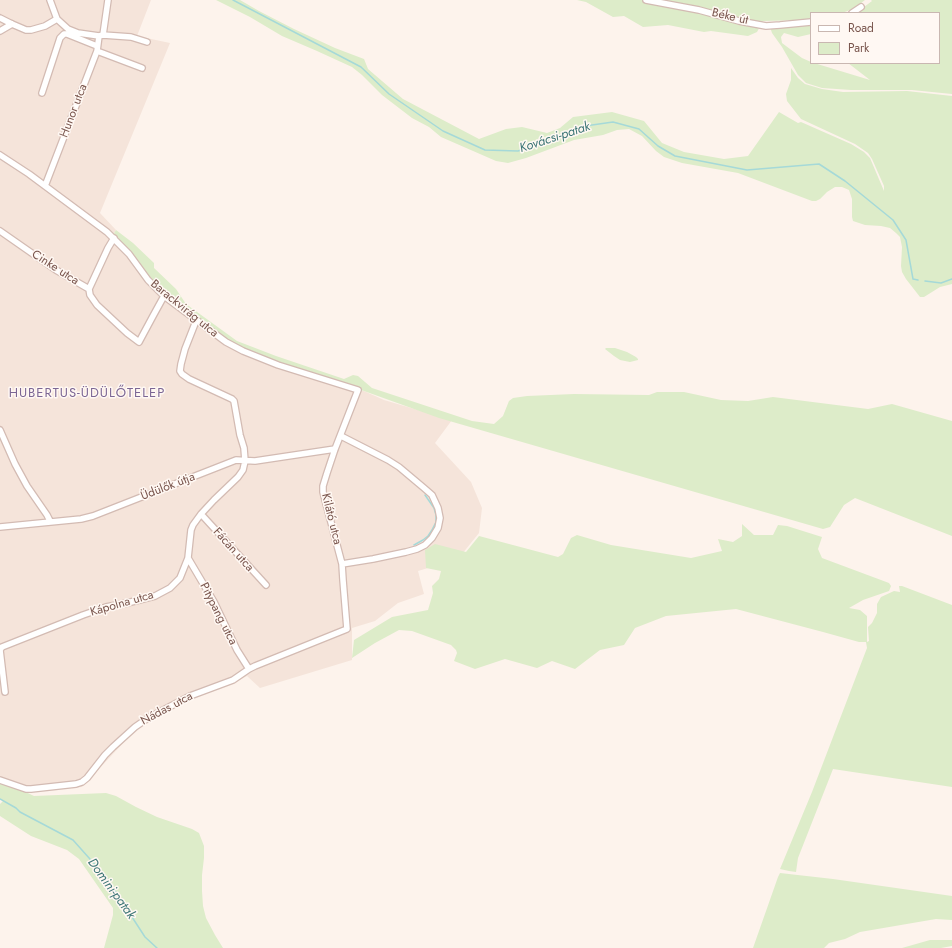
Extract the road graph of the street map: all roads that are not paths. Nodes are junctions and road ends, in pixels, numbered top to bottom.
1 (50, 0) edge
2 (108, 0) edge
3 (646, 0) edge
4 (861, 7) dead end
5 (854, 12) edge
6 (0, 18) edge
7 (56, 19) junction
8 (810, 22) edge
9 (12, 24) junction
10 (0, 31) edge
11 (101, 35) junction
12 (147, 42) dead end
13 (97, 49) junction
14 (142, 68) dead end
15 (42, 93) dead end
16 (0, 155) edge
17 (45, 186) junction
18 (0, 231) edge
19 (114, 238) junction
20 (89, 289) junction
21 (164, 296) junction
22 (196, 321) junction
23 (358, 390) joint
24 (0, 430) edge
25 (341, 436) junction
26 (335, 449) junction
27 (245, 461) junction
28 (201, 514) junction
29 (50, 521) junction
30 (0, 527) edge
31 (188, 558) junction
32 (342, 564) junction
33 (266, 585) dead end
34 (347, 629) joint
35 (0, 650) edge
36 (249, 669) junction
37 (5, 692) dead end
38 (0, 780) edge

1 - 7 street
2 - 11 street, Hunor utca
3 - 8 street, Béke út
4 - 5 street
6 - 9 street
7 - 9 street
7 - 11 street
9 - 10 street
11 - 12 street
11 - 13 street, Hunor utca
13 - 14 street
13 - 15 street
13 - 17 street, Hunor utca
16 - 17 street, Barackvirág utca
17 - 19 street, Barackvirág utca
18 - 20 street, Cinke utca
19 - 20 street
19 - 21 street, Barackvirág utca
20 - 21 street, Cinke utca
21 - 22 street, Barackvirág utca
22 - 23 street, Barackvirág utca
22 - 27 street
23 - 25 street, Kilátó utca
24 - 29 street
25 - 26 street, Kilátó utca
25 - 32 street
26 - 27 street, Üdülők útja
26 - 32 street, Kilátó utca
27 - 28 street, Kápolna utca
27 - 29 street, Üdülők útja
28 - 31 street, Kápolna utca
28 - 33 street, Fácán utca
29 - 30 street, Üdülők útja
31 - 35 street, Kápolna utca
31 - 36 street, Pitypang utca
32 - 34 street, Kilátó utca
34 - 36 street, Nádas utca
35 - 37 street
36 - 38 street, Nádas utca

